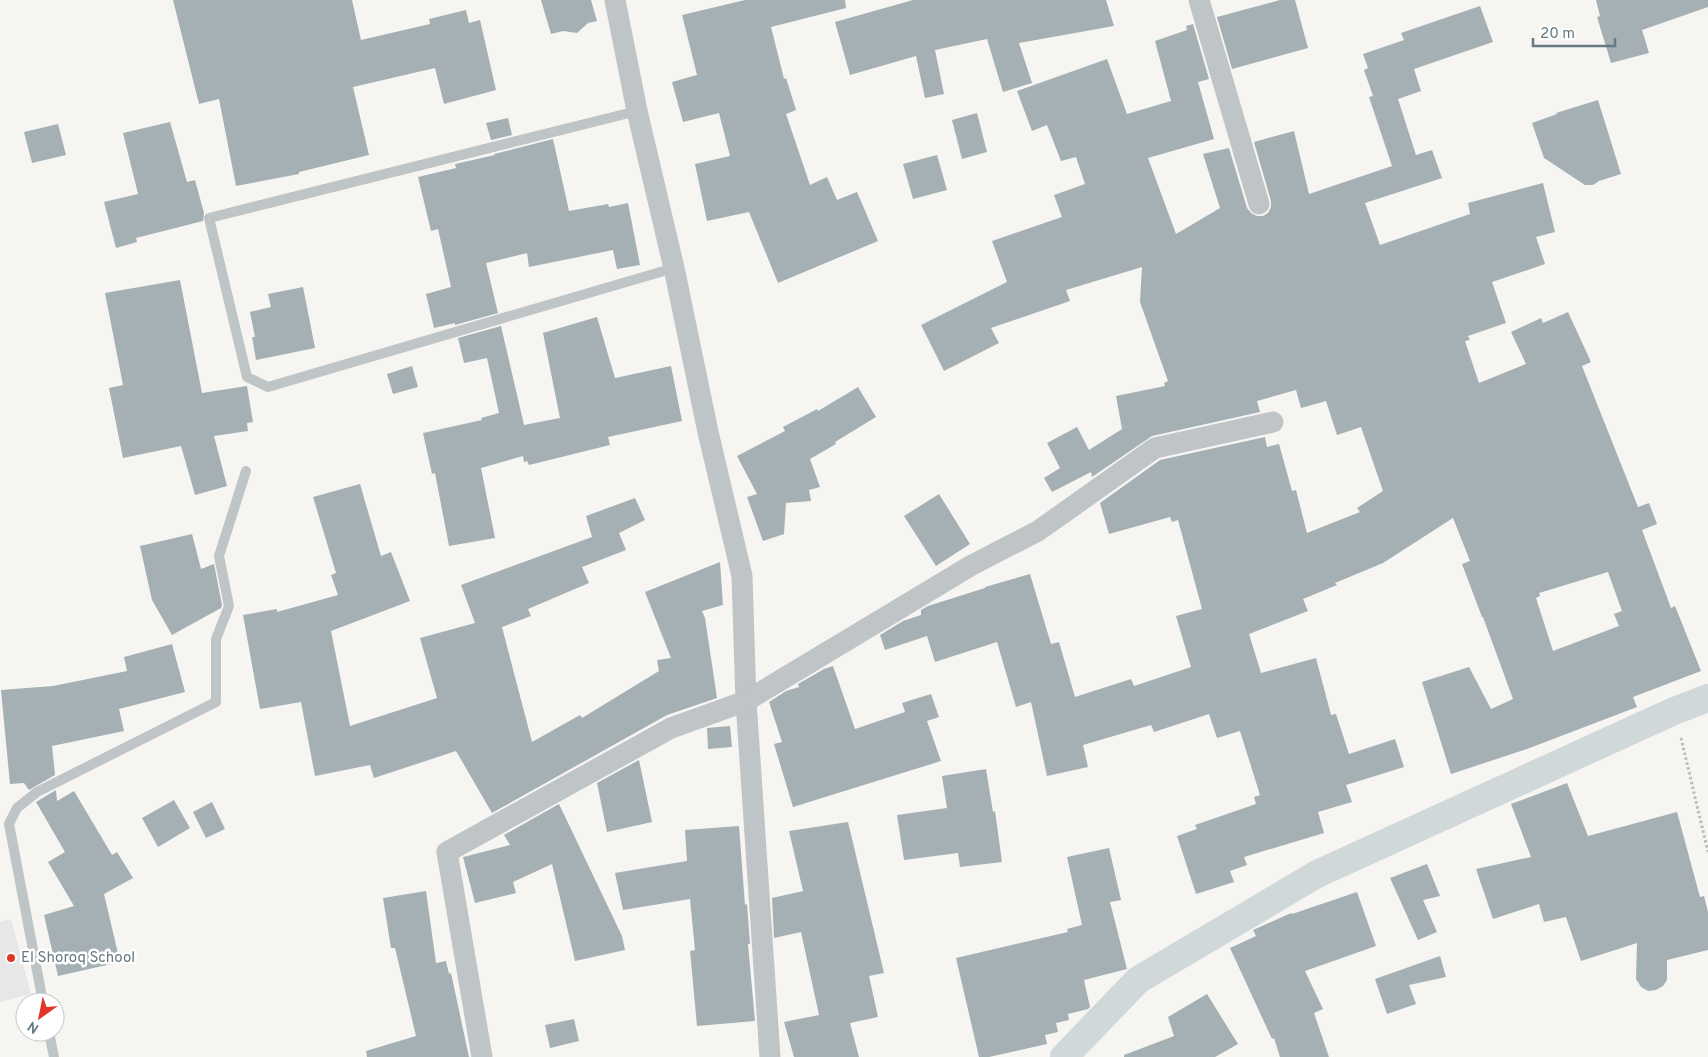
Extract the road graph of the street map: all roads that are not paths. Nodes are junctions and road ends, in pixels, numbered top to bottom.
1 (615, 0) edge
2 (1200, 0) edge
3 (638, 111) junction
4 (1259, 204) dead end
5 (674, 268) junction
6 (1273, 422) dead end
7 (246, 471) dead end
8 (1708, 698) edge
9 (746, 701) junction
10 (41, 992) edge
11 (51, 1042) edge
12 (54, 1057) edge
13 (482, 1057) edge
14 (770, 1057) edge
15 (1064, 1057) edge

1 - 3 street
2 - 4 street
3 - 5 street
3 - 5 lane
5 - 9 street
6 - 9 street
7 - 10 lane
8 - 15 street
9 - 13 street
9 - 14 street
11 - 12 lane

